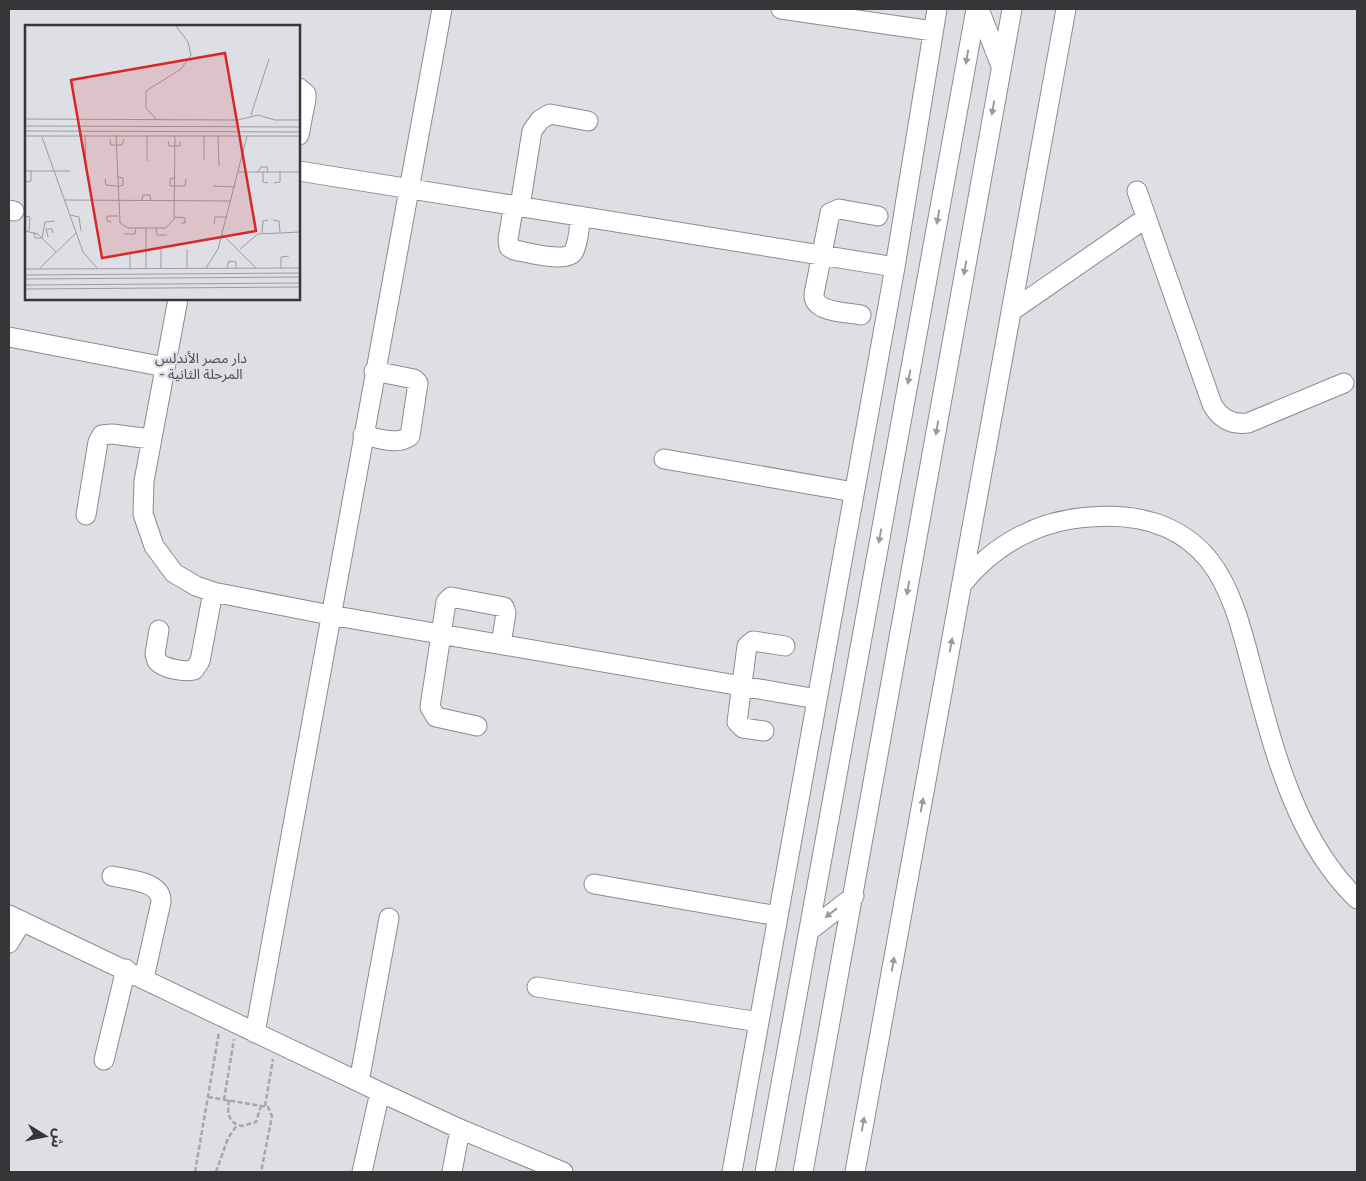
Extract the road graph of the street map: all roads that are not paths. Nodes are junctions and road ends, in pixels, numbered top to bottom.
1 (442, 9) edge
2 (781, 9) edge
3 (937, 9) edge
4 (977, 9) edge
5 (1012, 9) edge
6 (1066, 9) edge
7 (933, 32) junction
8 (1001, 66) junction
9 (300, 89) edge
10 (588, 121) dead end
11 (300, 130) edge
12 (300, 171) edge
13 (408, 187) junction
14 (1137, 191) dead end
15 (517, 205) junction
16 (582, 216) junction
17 (878, 216) dead end
18 (1146, 218) junction
19 (822, 255) junction
20 (895, 267) junction
21 (178, 300) edge
22 (1012, 310) junction
23 (861, 314) dead end
24 (9, 337) edge
25 (165, 367) junction
26 (374, 371) junction
27 (1344, 383) dead end
28 (363, 435) junction
29 (151, 439) junction
30 (664, 459) dead end
31 (854, 492) junction
32 (86, 515) dead end
33 (962, 584) junction
34 (213, 592) junction
35 (330, 615) junction
36 (159, 630) dead end
37 (441, 633) junction
38 (501, 644) junction
39 (785, 646) dead end
40 (741, 686) junction
41 (817, 699) junction
42 (477, 726) dead end
43 (764, 731) dead end
44 (112, 876) dead end
45 (594, 884) dead end
46 (854, 896) junction
47 (1357, 899) edge
48 (778, 916) junction
49 (16, 918) edge
50 (389, 918) dead end
51 (809, 931) junction
52 (9, 943) edge
53 (126, 970) junction
54 (144, 978) junction
55 (537, 986) dead end
56 (759, 1022) junction
57 (254, 1033) junction
58 (104, 1060) dead end
59 (359, 1082) junction
60 (380, 1092) junction
61 (460, 1129) junction
62 (362, 1172) edge
63 (452, 1172) edge
64 (564, 1172) edge
65 (732, 1172) edge
66 (765, 1172) edge
67 (803, 1172) edge
68 (854, 1172) edge

1 - 13 street
2 - 7 street
3 - 7 street
4 - 8 street
4 -> 51 street
5 - 8 street
6 - 22 street
7 - 20 street
8 -> 46 street
9 - 11 street
10 - 15 street
12 - 13 street
13 - 15 street
13 - 26 street
14 - 18 street
15 - 16 street
15 - 16 street
16 - 19 street
17 - 19 street
18 - 22 street
18 - 27 street
19 - 20 street
19 - 23 street
20 - 31 street
21 - 25 street
22 - 33 street
24 - 25 street
25 - 29 street
26 - 28 street
26 - 28 street
28 - 35 street
29 - 32 street
29 - 34 street
30 - 31 street
31 - 41 street
33 - 47 street
68 -> 33 street
34 - 35 street
34 - 36 street
35 - 37 street
35 - 57 street
37 - 38 street
37 - 38 street
37 - 42 street
38 - 40 street
39 - 40 street
40 - 41 street
40 - 43 street
41 - 48 street
44 - 54 street
45 - 48 street
46 -> 51 street
46 - 67 street
48 - 56 street
49 - 52 street
49 - 53 street
50 - 59 street
51 - 66 street
53 - 54 street
53 - 58 street
54 - 57 street
55 - 56 street
56 - 65 street
57 - 59 street
59 - 60 street
60 - 61 street
60 - 62 street
61 - 63 street
61 - 64 street

